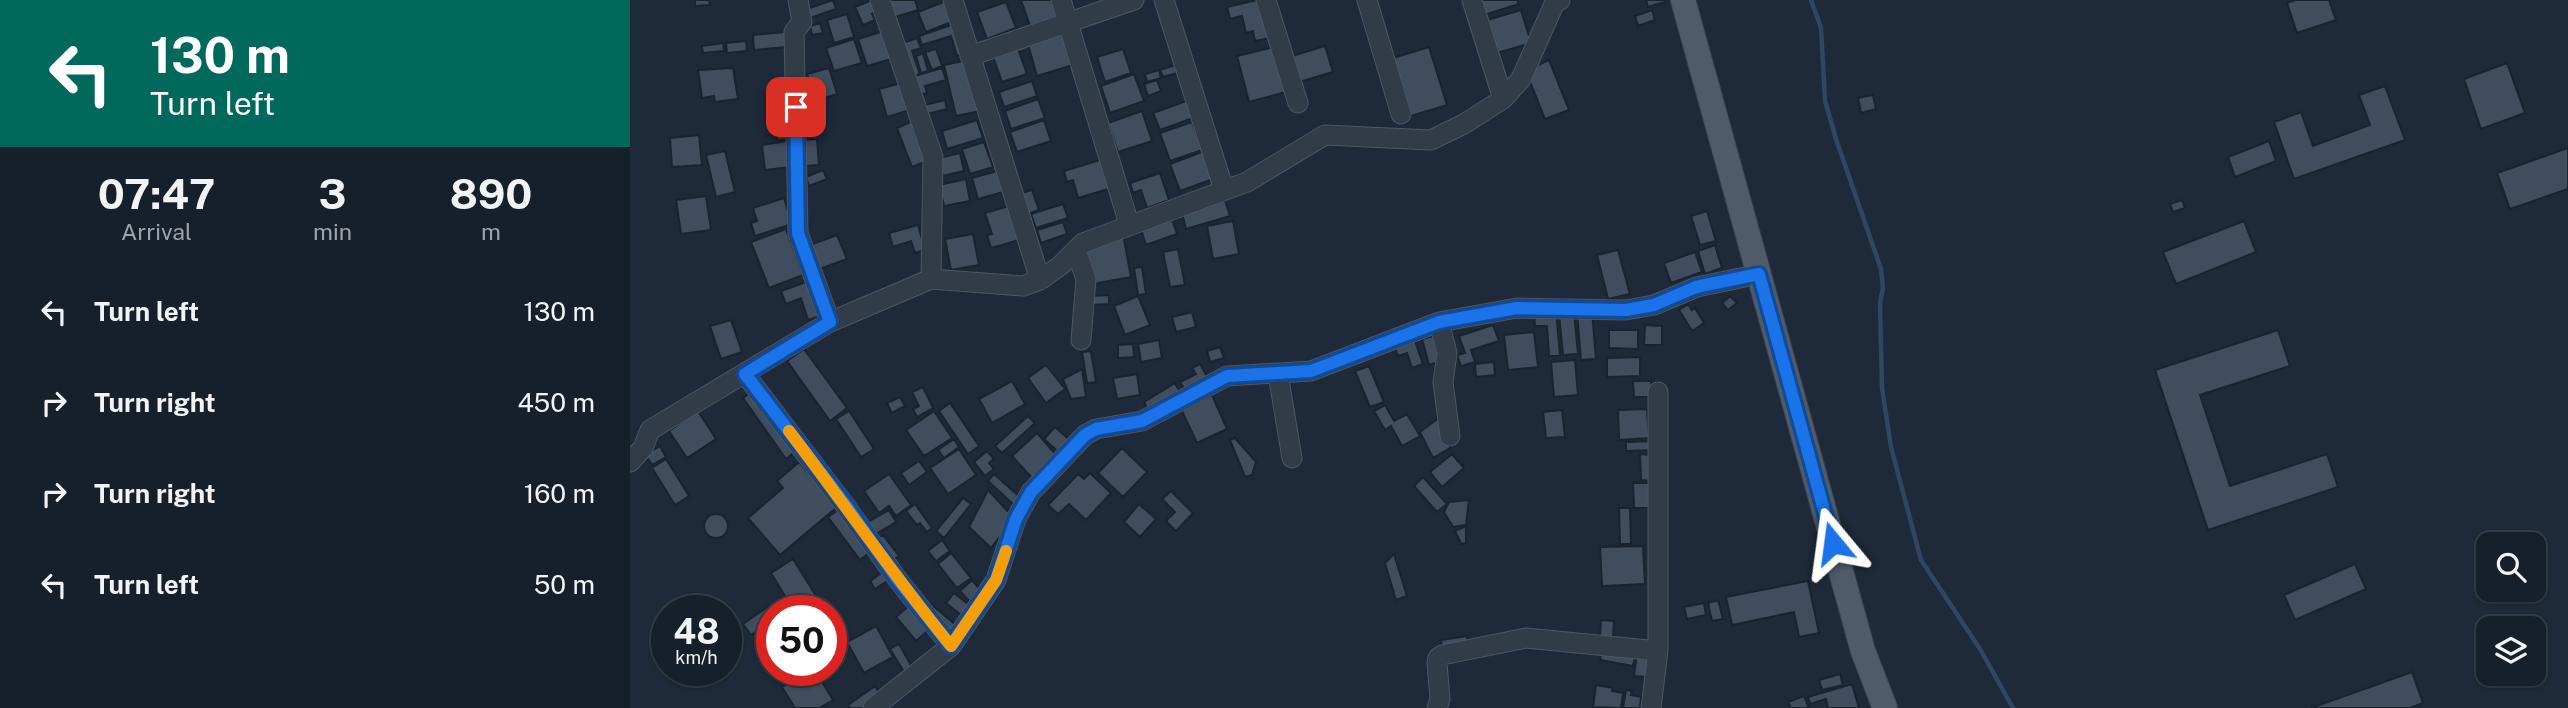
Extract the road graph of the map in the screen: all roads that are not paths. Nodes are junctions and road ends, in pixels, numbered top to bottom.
1 (798, 0) edge
2 (880, 0) edge
3 (953, 0) edge
4 (1061, 0) edge
5 (1133, 0) edge
6 (1164, 0) edge
7 (1266, 0) edge
8 (1367, 0) edge
9 (1472, 0) edge
10 (1560, 0) edge
11 (1683, 0) edge
12 (1068, 22) junction
13 (970, 55) junction
14 (1503, 99) junction
15 (1298, 103) dead end
16 (1401, 114) dead end
17 (1224, 190) junction
18 (1129, 225) junction
19 (1076, 250) junction
20 (1759, 274) junction
21 (931, 279) junction
22 (1040, 280) junction
23 (830, 322) junction
24 (1439, 322) junction
25 (1081, 340) dead end
26 (1278, 373) junction
27 (745, 374) junction
28 (1658, 392) dead end
29 (1450, 436) dead end
30 (1292, 458) dead end
31 (630, 462) edge
32 (951, 646) junction
33 (1658, 651) junction
34 (873, 708) edge
35 (1437, 708) edge
36 (1651, 708) edge
37 (1885, 708) edge

1 - 23 street
2 - 21 street
3 - 13 street
4 - 12 street
5 - 12 street
6 - 17 street
7 - 15 street
8 - 16 street
9 - 14 street
10 - 14 street
11 - 20 main road
12 - 13 street
12 - 18 street
13 - 22 street
14 - 17 street
17 - 18 street
18 - 19 street
19 - 22 street
19 - 25 street
20 - 24 street
20 - 37 main road
21 - 22 street
21 - 23 street
23 - 27 street
24 - 26 street
24 - 29 street
26 - 30 street
26 - 32 street
27 - 31 street
27 - 32 street
28 - 33 street
32 - 34 street
33 - 35 street
33 - 36 street

